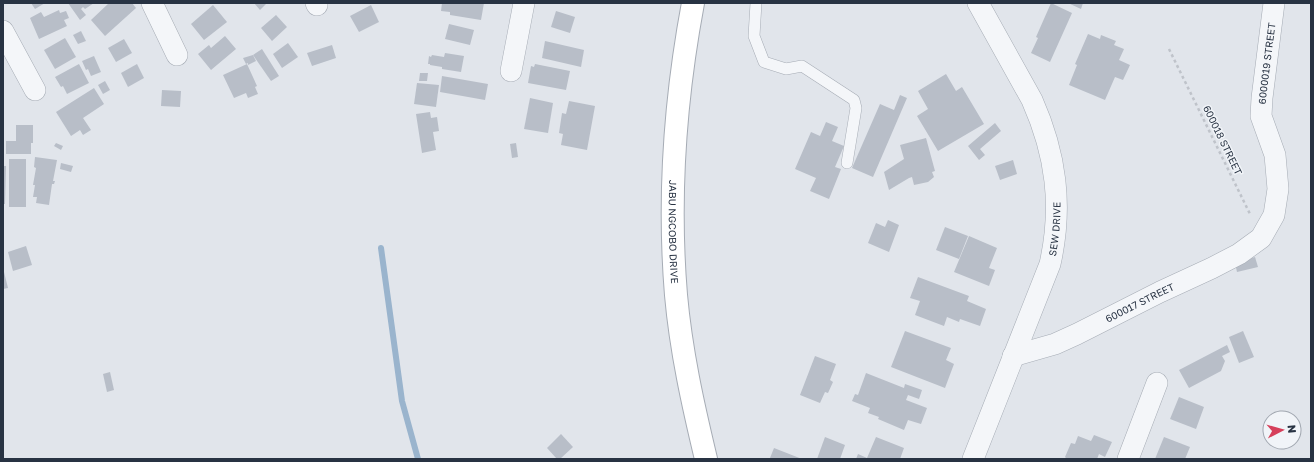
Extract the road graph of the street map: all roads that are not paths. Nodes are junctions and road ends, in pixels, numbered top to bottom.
1 (152, 3) edge
2 (524, 3) edge
3 (692, 3) edge
4 (756, 3) edge
5 (978, 3) edge
6 (1274, 3) edge
7 (3, 31) edge
8 (177, 55) dead end
9 (512, 71) dead end
10 (35, 90) dead end
11 (847, 163) dead end
12 (1262, 238) joint
13 (1013, 356) junction
14 (1157, 382) dead end
15 (706, 459) edge
16 (974, 459) edge
17 (1128, 459) edge

1 - 8 street
2 - 9 street
3 - 15 main road, JABU NGCOBO DRIVE
4 - 11 lane
5 - 13 street, SEW DRIVE
6 - 12 street, 6000019 STREET
7 - 10 street
12 - 13 street, 600017 STREET
13 - 16 street, SEW DRIVE
14 - 17 street

